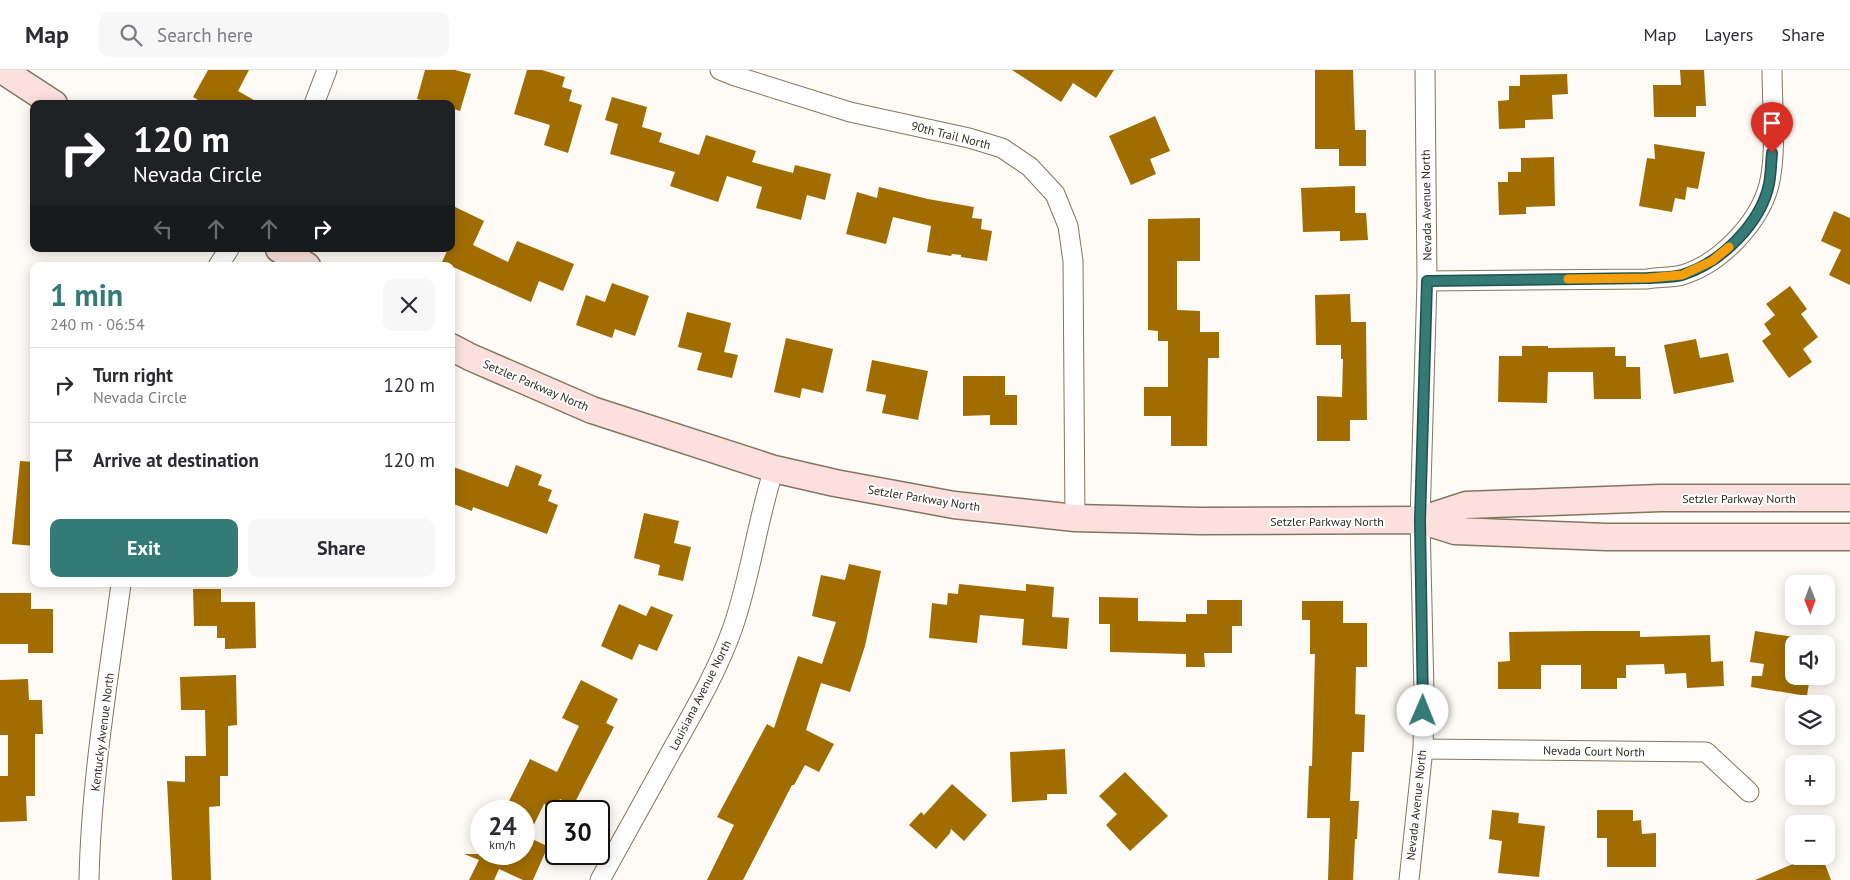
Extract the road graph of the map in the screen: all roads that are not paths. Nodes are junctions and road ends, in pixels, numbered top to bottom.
1 (2, 70) edge
2 (327, 70) edge
3 (720, 70) edge
4 (1425, 70) edge
5 (1772, 70) edge
6 (48, 100) edge
7 (316, 100) edge
8 (284, 252) edge
9 (300, 262) edge
10 (1427, 281) junction
11 (455, 349) edge
12 (774, 469) junction
13 (1850, 498) edge
14 (1075, 518) junction
15 (1420, 520) junction
16 (1850, 537) edge
17 (121, 587) edge
18 (1422, 749) junction
19 (1749, 792) dead end
20 (89, 880) edge
21 (600, 880) edge
22 (1409, 880) edge

1 - 6 street
2 - 7 street
3 - 14 street, 90th Trail North
4 - 10 street, Nevada Avenue North
5 - 10 street
8 - 9 street
10 - 15 street, Nevada Avenue North
11 - 12 street, Setzler Parkway North
12 - 14 street, Setzler Parkway North
12 - 21 street, Louisiana Avenue North
13 - 15 street, Setzler Parkway North
14 - 15 street, Setzler Parkway North
15 - 16 street, Setzler Parkway North
15 - 18 street, Nevada Avenue North
17 - 20 street, Kentucky Avenue North
18 - 19 street, Nevada Court North
18 - 22 street, Nevada Avenue North

